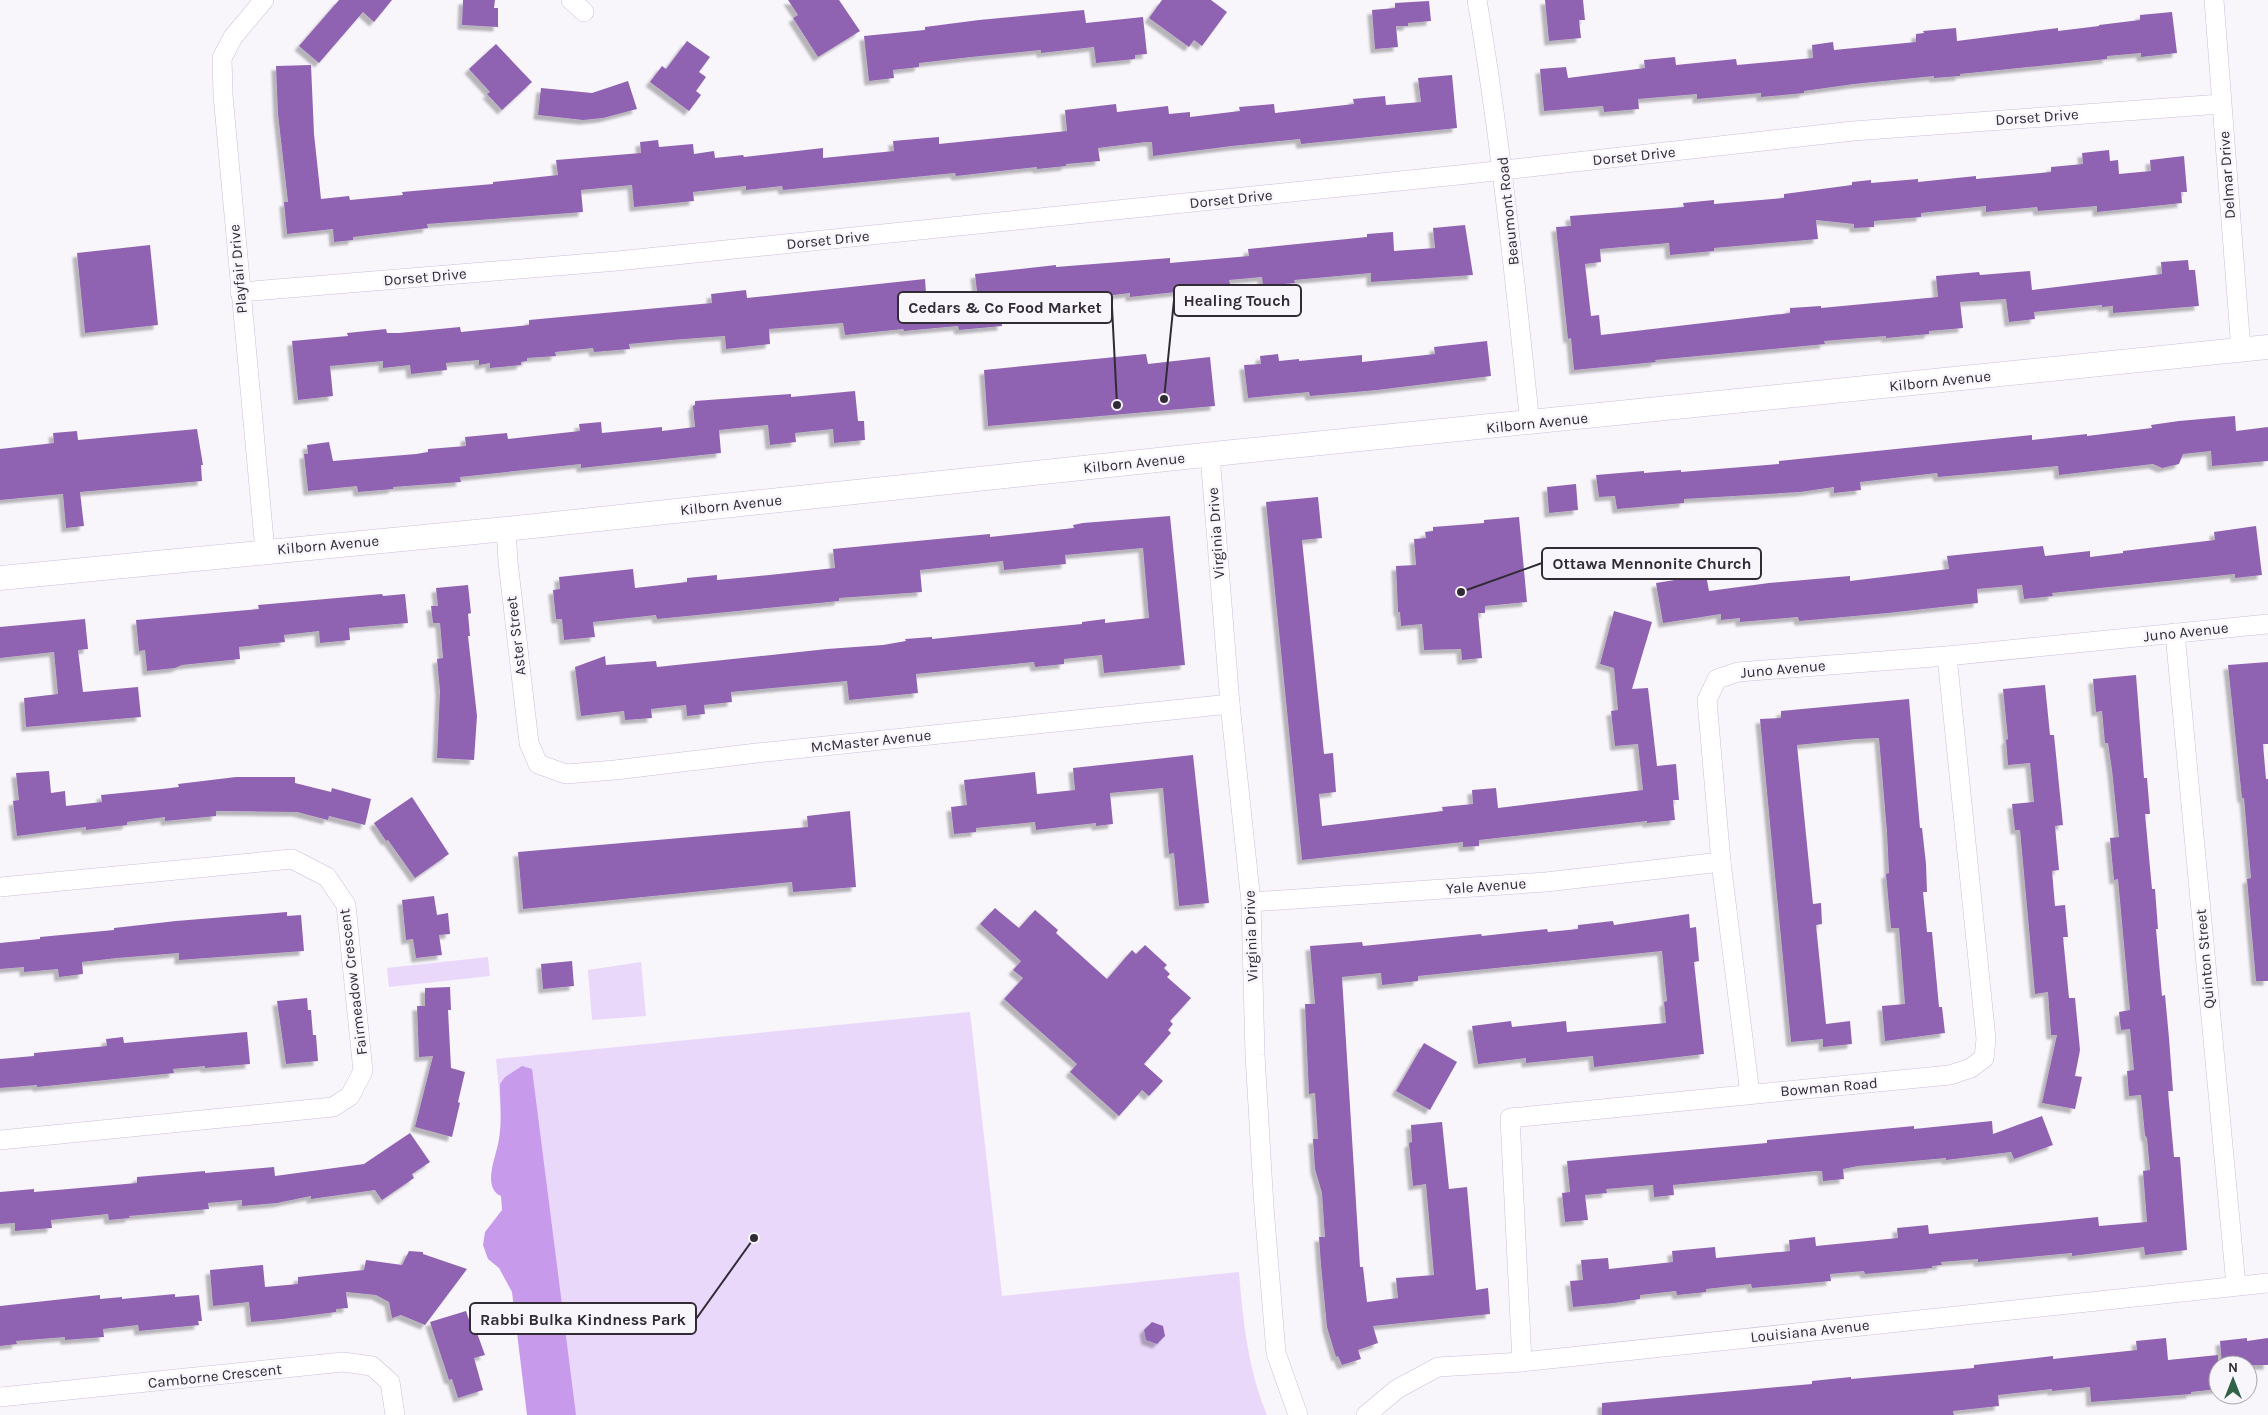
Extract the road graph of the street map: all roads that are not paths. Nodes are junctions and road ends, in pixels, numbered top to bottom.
1 (264, 0) edge
2 (1477, 0) edge
3 (2214, 0) edge
4 (2222, 104) junction
5 (1504, 170) junction
6 (240, 292) junction
7 (2268, 347) edge
8 (2240, 350) junction
9 (1530, 424) junction
10 (1210, 455) junction
11 (506, 529) junction
12 (264, 551) junction
13 (0, 578) edge
14 (2268, 624) edge
15 (2175, 633) junction
16 (1947, 656) junction
17 (1230, 704) junction
18 (529, 743) joint
19 (1721, 862) junction
20 (0, 887) edge
21 (1251, 902) junction
22 (1750, 1094) junction
23 (0, 1140) edge
24 (2268, 1283) edge
25 (2236, 1285) junction
26 (1522, 1362) junction
27 (0, 1397) edge
28 (395, 1415) edge
29 (1298, 1415) edge
30 (1366, 1415) edge

1 - 6 street, Playfair Drive
2 - 5 street, Beaumont Road
3 - 4 street, Delmar Drive
4 - 5 street, Dorset Drive
4 - 8 street, Delmar Drive
5 - 6 street, Dorset Drive
5 - 9 street, Beaumont Road
6 - 12 street, Playfair Drive
7 - 8 street, Kilborn Avenue
8 - 9 street, Kilborn Avenue
9 - 10 street, Kilborn Avenue
10 - 11 street, Kilborn Avenue
10 - 17 street, Virginia Drive
11 - 12 street, Kilborn Avenue
11 - 18 street, Aster Street
12 - 13 street, Kilborn Avenue
14 - 15 street, Juno Avenue
15 - 16 street, Juno Avenue
15 - 25 street, Quinton Street
16 - 19 street, Juno Avenue
16 - 22 street, Bowman Road
17 - 18 street, McMaster Avenue
17 - 21 street, Virginia Drive
19 - 21 street, Yale Avenue
19 - 22 street, Juno Avenue
20 - 23 street, Fairmeadow Crescent
21 - 29 street, Virginia Drive
22 - 26 street, Bowman Road
24 - 25 street, Louisiana Avenue
25 - 26 street, Louisiana Avenue
26 - 30 street, Louisiana Avenue
27 - 28 street, Camborne Crescent

